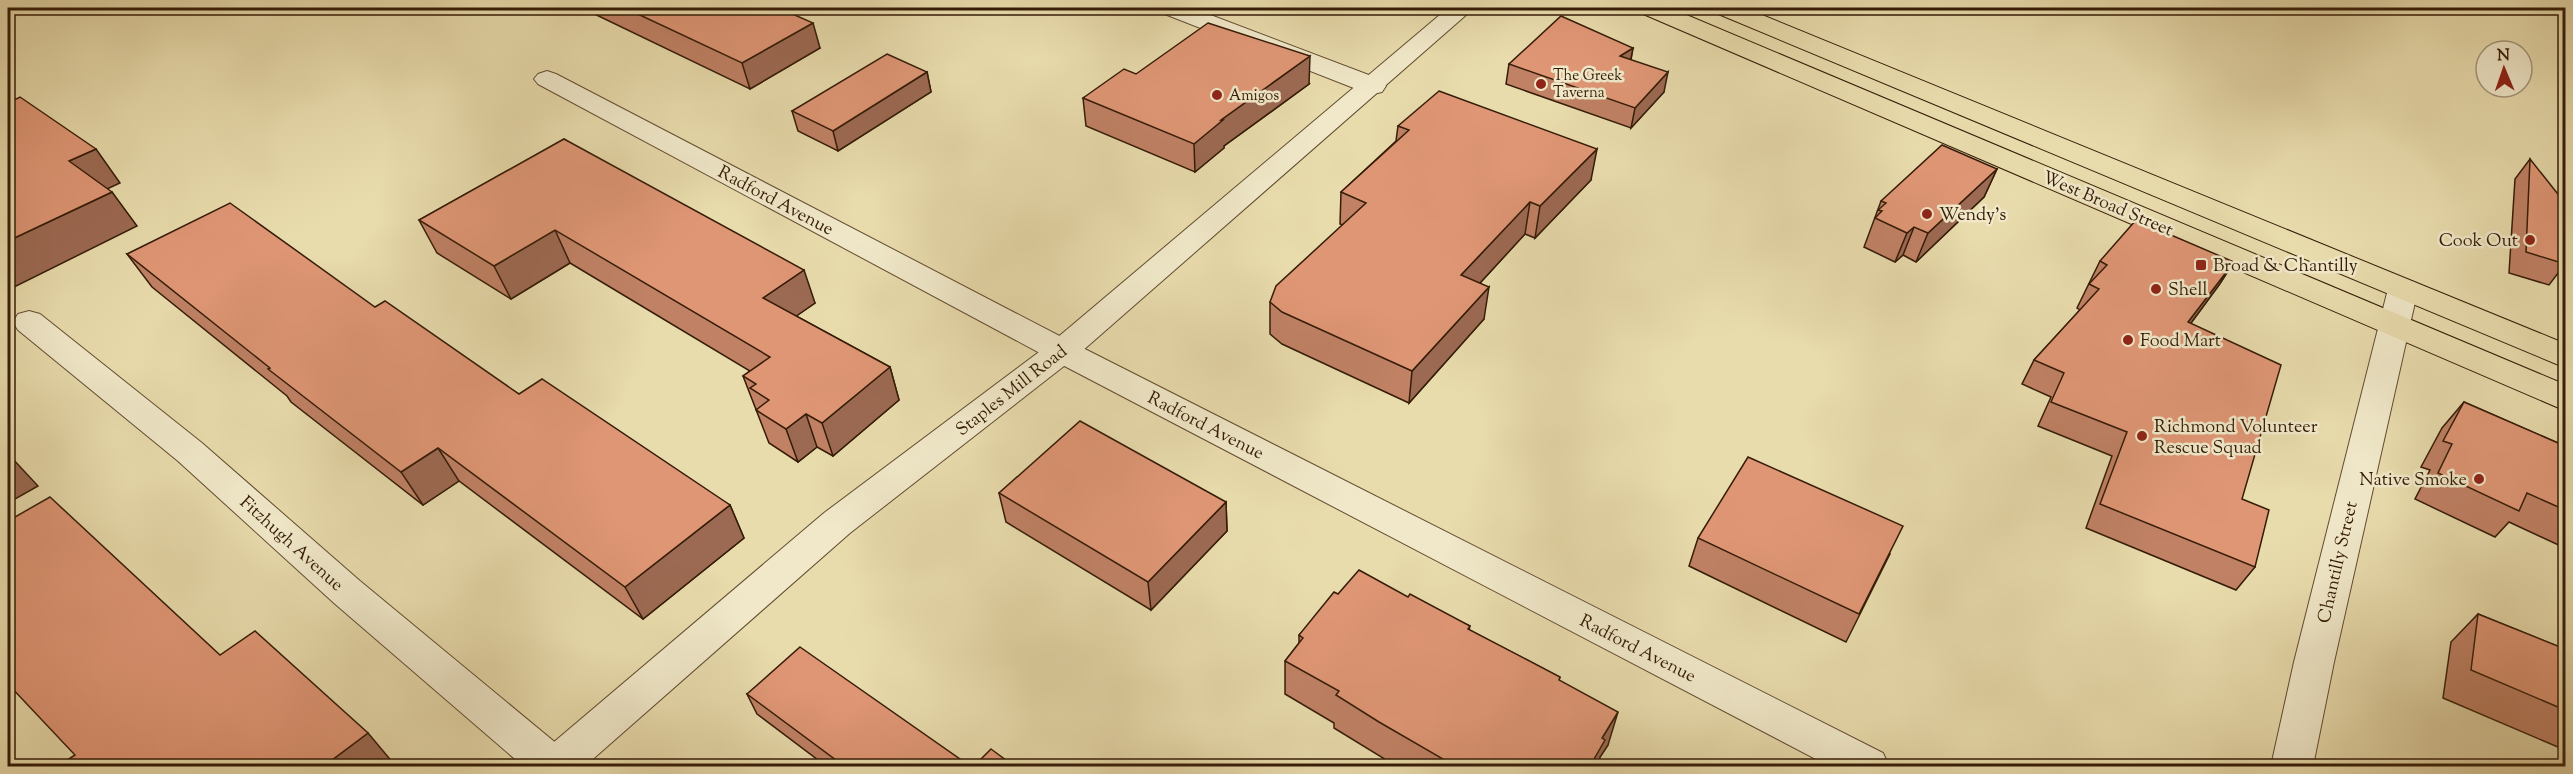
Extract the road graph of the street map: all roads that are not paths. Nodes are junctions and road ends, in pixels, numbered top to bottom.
1 (1171, 8) edge
2 (1462, 8) edge
3 (1650, 8) edge
4 (1725, 8) edge
5 (547, 80) dead end
6 (1373, 86) junction
7 (2403, 289) junction
8 (29, 322) dead end
9 (2393, 325) junction
10 (1062, 351) junction
11 (2565, 357) edge
12 (2565, 399) edge
13 (554, 766) edge
14 (1868, 766) edge
15 (2292, 766) edge

1 - 6 street
2 - 6 street, Staples Mill Road
3 - 9 main road, West Broad Street
4 - 7 main road, West Broad Street
5 - 10 street, Radford Avenue
6 - 10 street, Staples Mill Road
7 - 9 street, Chantilly Street
7 - 11 main road, West Broad Street
8 - 13 street, Fitzhugh Avenue
9 - 12 main road, West Broad Street
9 - 15 street, Chantilly Street
10 - 13 street, Staples Mill Road
10 - 14 street, Radford Avenue

